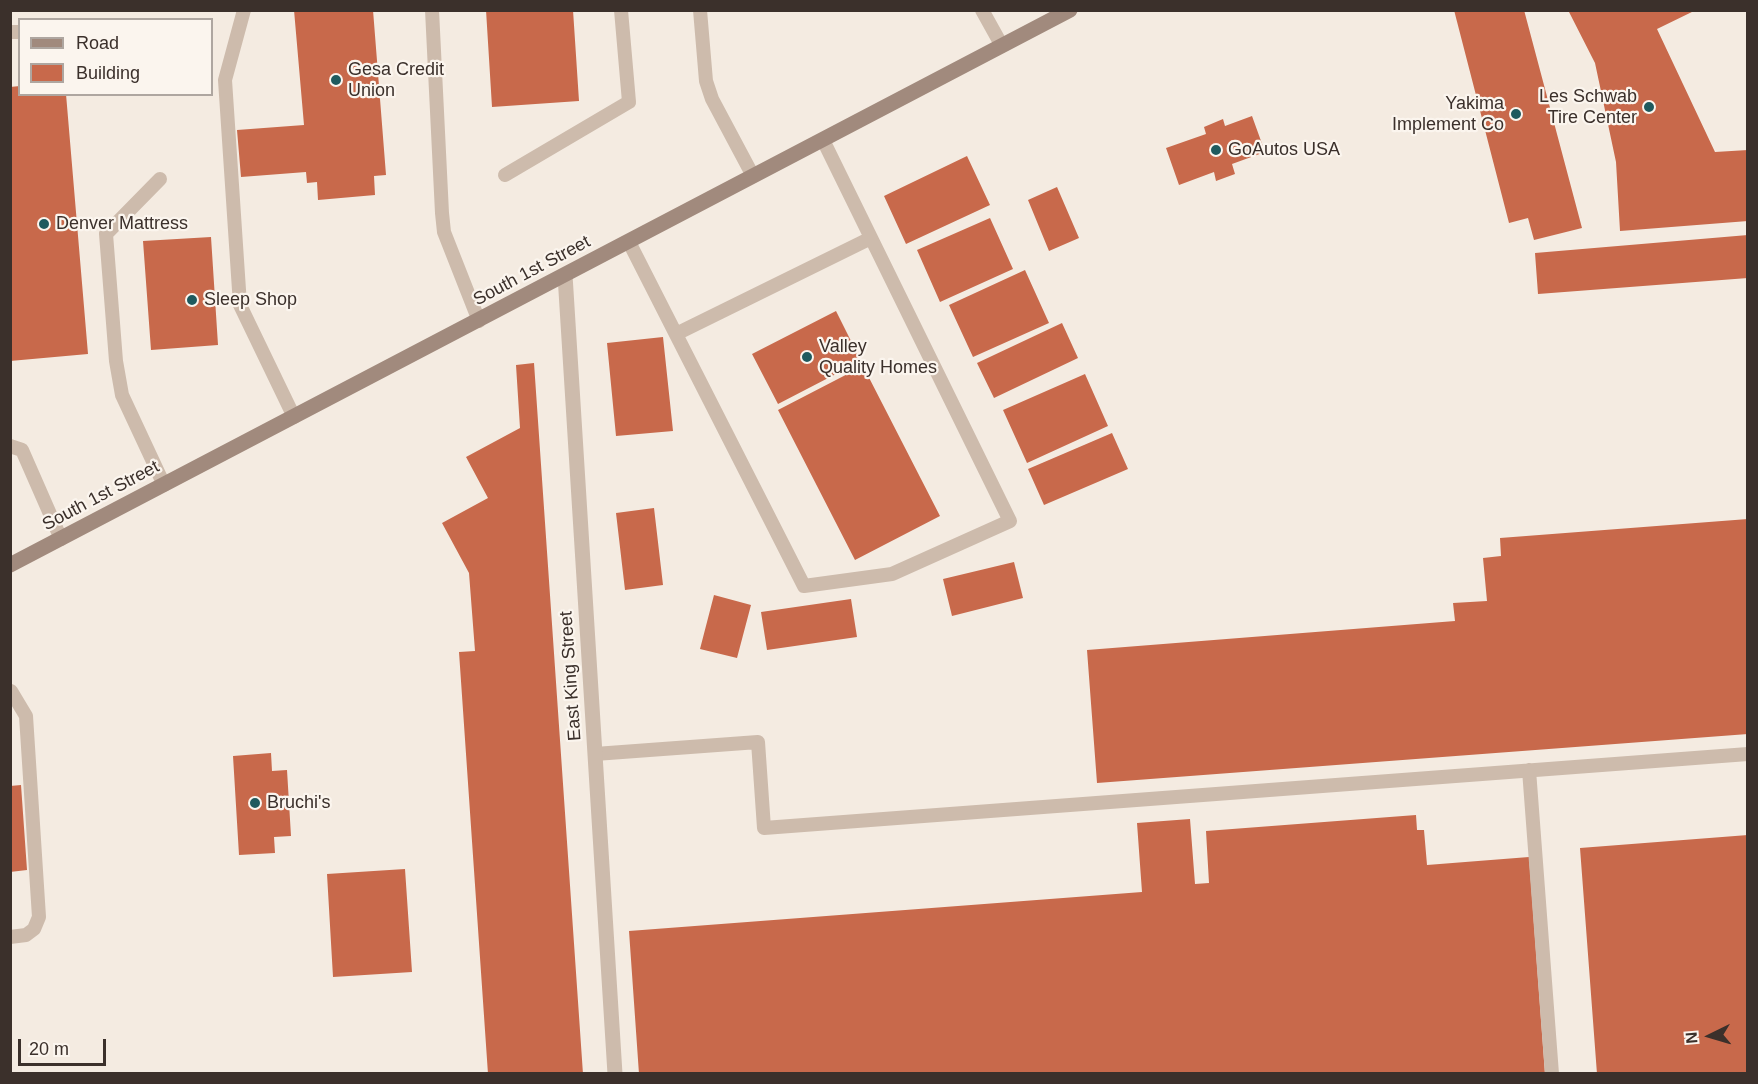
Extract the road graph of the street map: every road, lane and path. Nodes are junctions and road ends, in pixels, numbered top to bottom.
1 (244, 10) edge
2 (432, 10) edge
3 (621, 10) edge
4 (699, 10) edge
5 (982, 10) edge
6 (1070, 10) edge
7 (1002, 46) junction
8 (823, 140) junction
9 (505, 175) dead end
10 (753, 176) junction
11 (160, 179) dead end
12 (871, 237) junction
13 (629, 242) junction
14 (565, 275) junction
15 (479, 321) junction
16 (676, 334) junction
17 (294, 417) junction
18 (10, 446) edge
19 (164, 485) junction
20 (61, 539) junction
21 (10, 565) edge
22 (10, 681) edge
23 (11, 691) edge
24 (595, 754) junction
25 (1748, 754) edge
26 (1529, 770) junction
27 (10, 937) edge
28 (615, 1074) edge
29 (1552, 1074) edge

1 - 17 lane
2 - 15 lane
3 - 9 lane
4 - 10 lane
5 - 7 lane
6 - 7 main road, South 1st Street
7 - 8 main road, South 1st Street
8 - 10 main road, South 1st Street
8 - 12 lane
10 - 13 main road, South 1st Street
11 - 19 lane
12 - 16 lane
12 - 16 lane
13 - 14 main road, South 1st Street
13 - 16 lane
14 - 15 main road, South 1st Street
14 - 24 street, East King Street
15 - 17 main road, South 1st Street
17 - 19 main road, South 1st Street
18 - 20 lane
19 - 20 main road, South 1st Street
20 - 21 main road, South 1st Street
22 - 23 lane
23 - 27 lane
24 - 26 lane
24 - 28 street, East King Street
25 - 26 lane
26 - 29 lane

